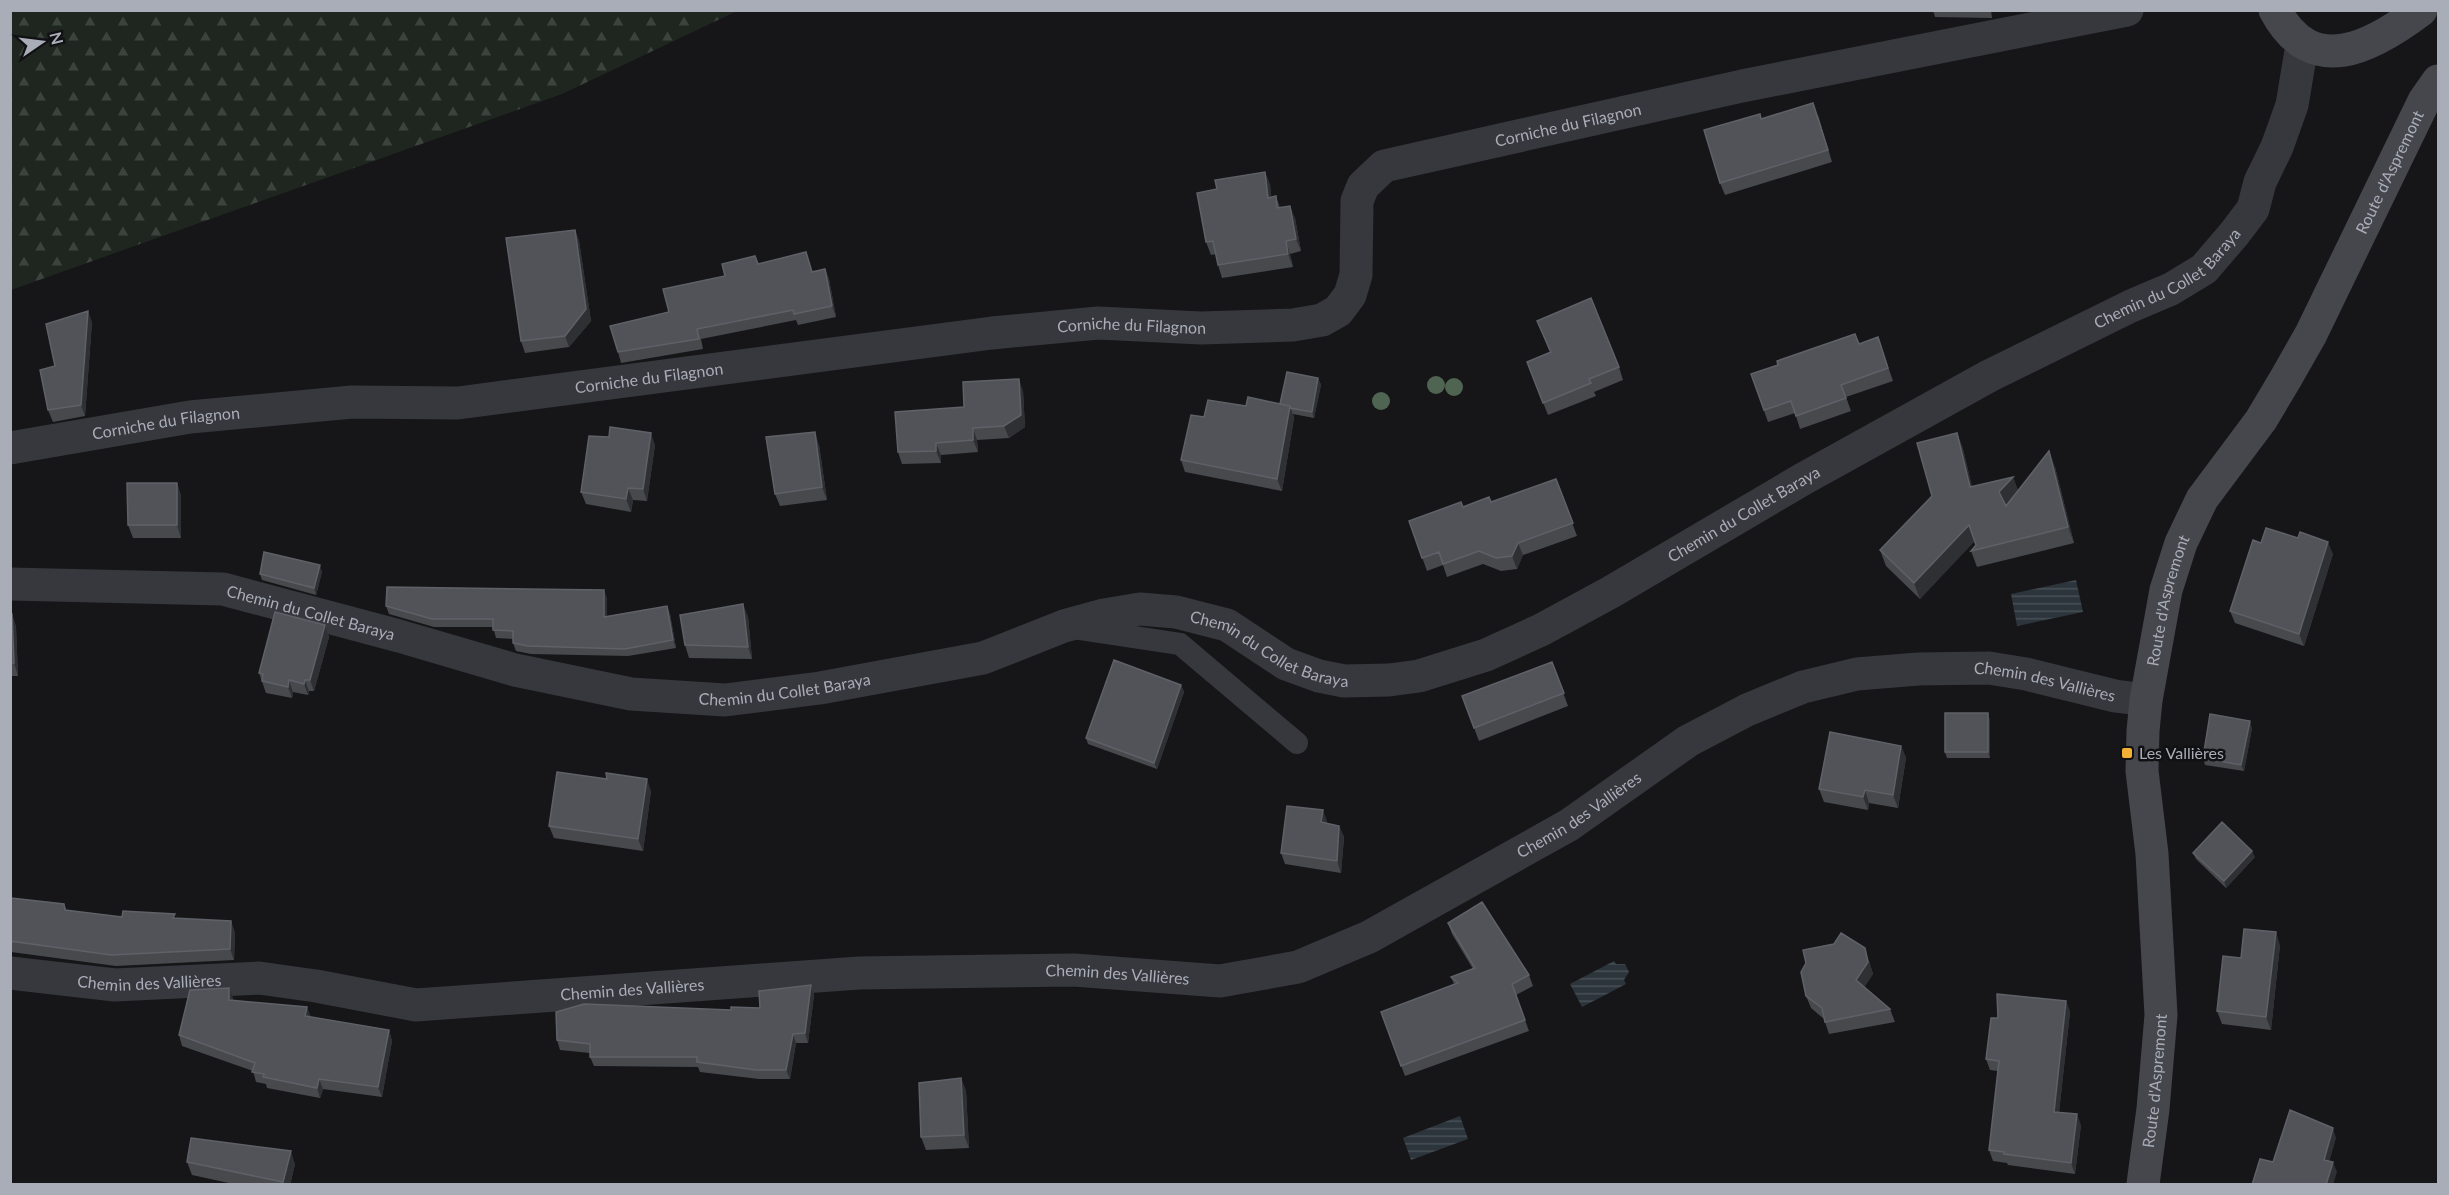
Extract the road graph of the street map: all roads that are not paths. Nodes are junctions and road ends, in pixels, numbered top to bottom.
1 (2127, 10) edge
2 (2275, 10) edge
3 (2421, 10) edge
4 (2302, 45) junction
5 (2439, 81) edge
6 (10, 448) edge
7 (10, 584) edge
8 (1064, 626) junction
9 (2146, 700) junction
10 (1297, 743) dead end
11 (10, 973) edge
12 (2143, 1185) edge

1 - 6 street, Corniche du Filagnon
2 - 4 street
3 - 4 street
4 - 8 street, Chemin du Collet Baraya
5 - 9 street, Route d'Aspremont
7 - 8 street, Chemin du Collet Baraya
8 - 10 lane
9 - 11 street, Chemin des Vallières
9 - 12 street, Route d'Aspremont

